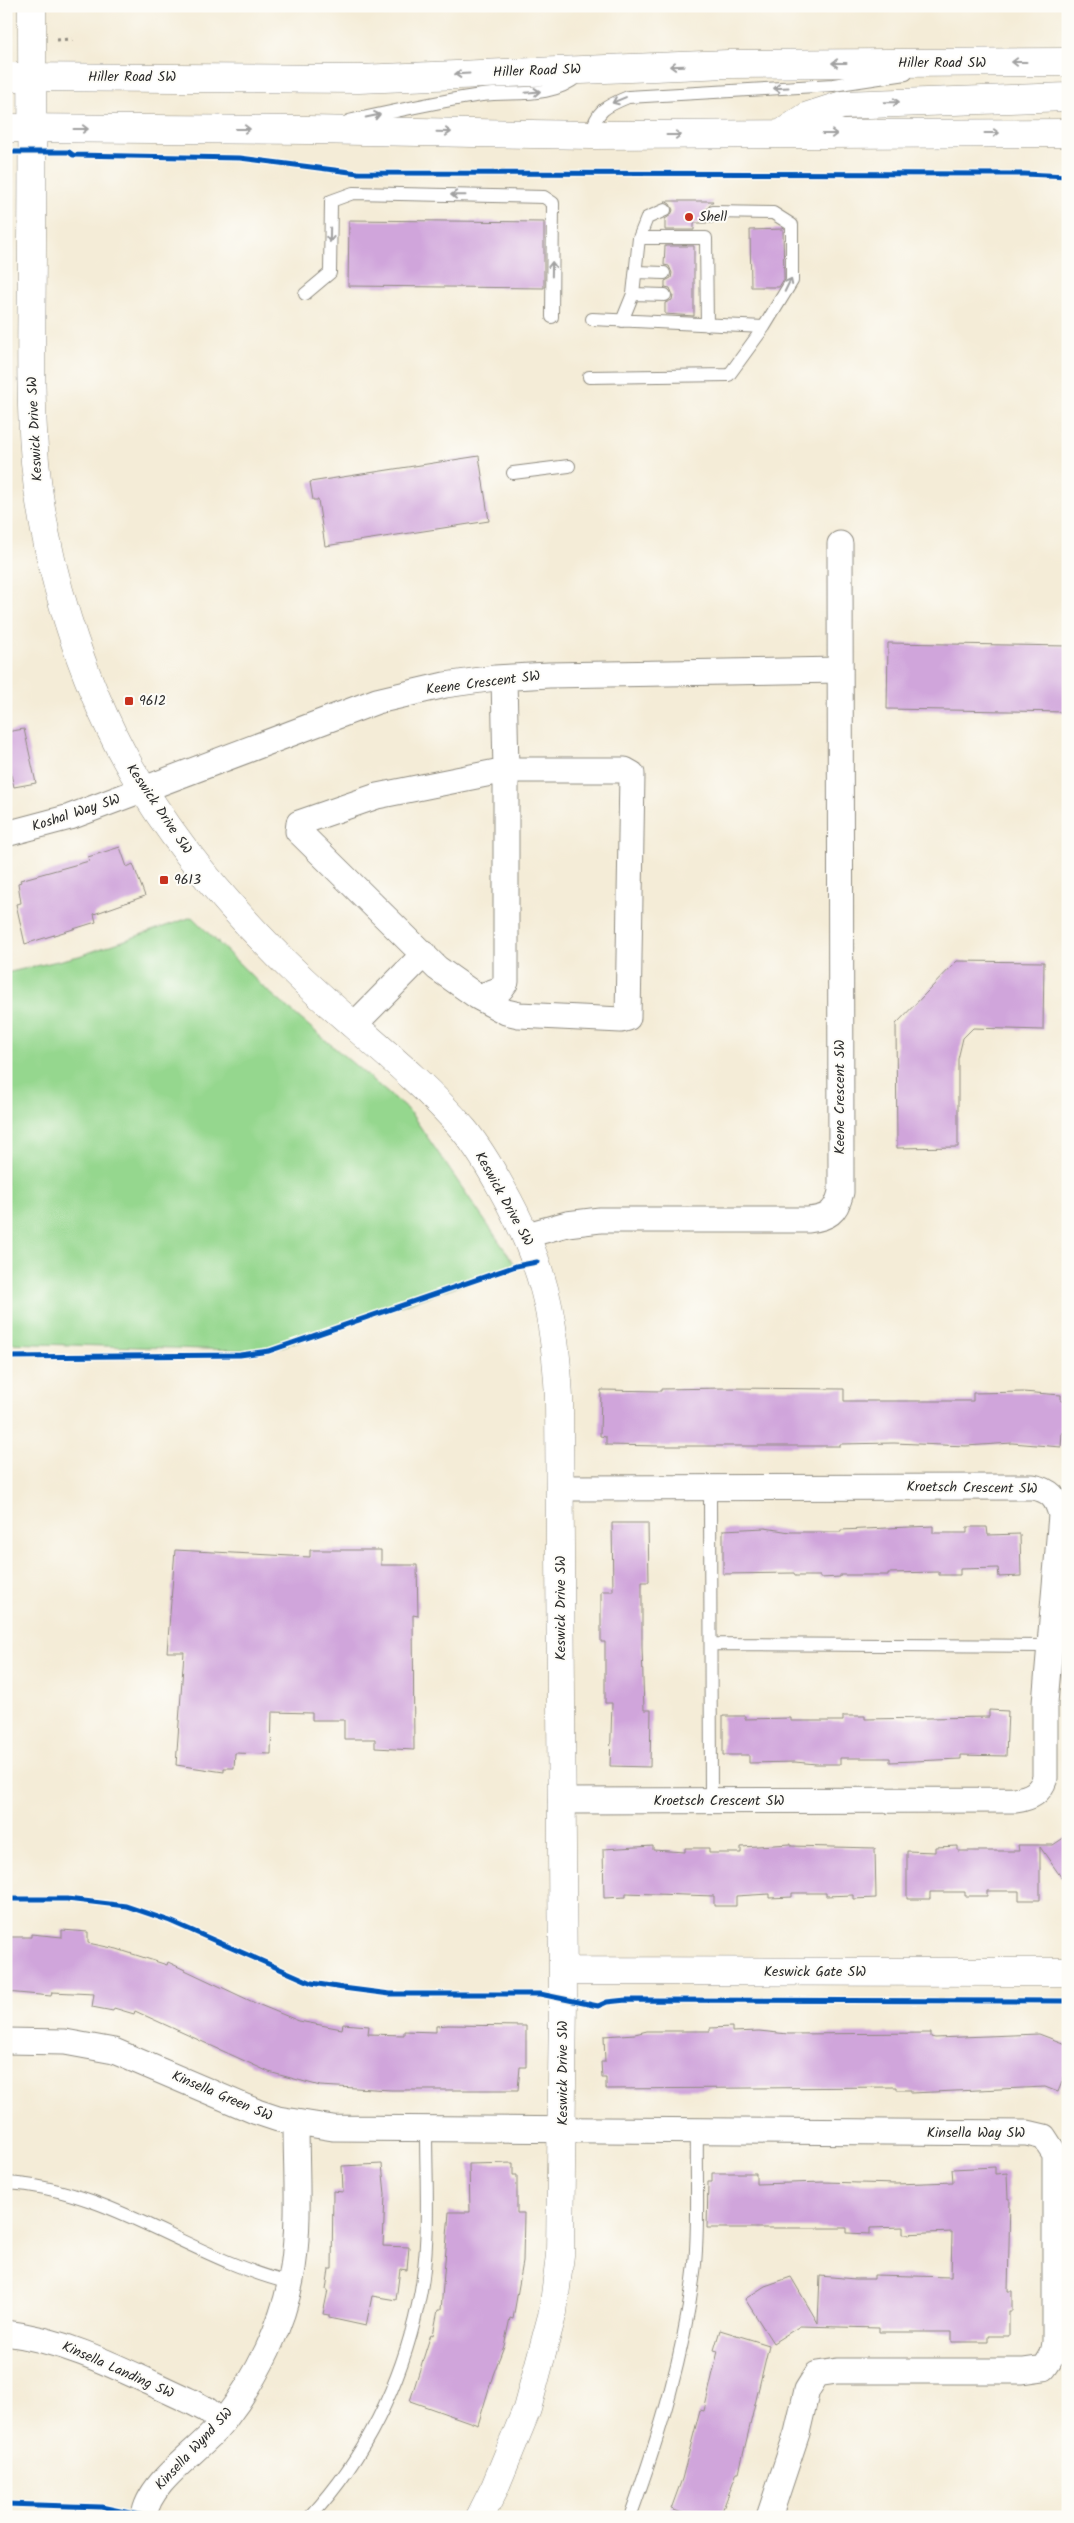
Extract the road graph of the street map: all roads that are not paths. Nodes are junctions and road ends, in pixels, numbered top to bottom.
1 (32, 6) edge
2 (985, 62) junction
3 (1068, 62) edge
4 (585, 69) junction
5 (19, 77) edge
6 (1068, 97) edge
7 (19, 128) edge
8 (308, 130) junction
9 (1034, 133) junction
10 (1068, 133) edge
11 (781, 134) junction
12 (591, 135) junction
13 (1068, 142) edge
14 (665, 210) dead end
15 (713, 212) dead end
16 (639, 238) junction
17 (637, 272) junction
18 (664, 273) dead end
19 (305, 294) dead end
20 (633, 294) junction
21 (665, 295) dead end
22 (552, 317) dead end
23 (592, 319) dead end
24 (622, 321) junction
25 (707, 324) junction
26 (764, 327) junction
27 (590, 377) dead end
28 (568, 466) dead end
29 (513, 473) dead end
30 (840, 544) dead end
31 (839, 670) junction
32 (504, 678) junction
33 (506, 770) junction
34 (144, 790) junction
35 (6, 834) edge
36 (424, 954) junction
37 (478, 997) junction
38 (354, 1025) junction
39 (527, 1235) junction
40 (560, 1488) junction
41 (710, 1488) junction
42 (711, 1644) junction
43 (1049, 1646) junction
44 (711, 1801) junction
45 (562, 1802) junction
46 (563, 1971) junction
47 (1068, 1972) edge
48 (6, 2041) edge
49 (296, 2123) junction
50 (426, 2130) junction
51 (562, 2130) junction
52 (697, 2132) junction
53 (6, 2183) edge
54 (290, 2283) junction
55 (6, 2333) edge
56 (222, 2423) junction
57 (144, 2517) edge
58 (310, 2517) edge
59 (480, 2517) edge
60 (630, 2517) edge
61 (769, 2517) edge

1 - 5 street, Keswick Drive SW
3 -> 2 street, Hiller Road SW
2 -> 4 street, Hiller Road SW
2 -> 12 lane
4 -> 5 street, Hiller Road SW
8 -> 4 lane
5 - 7 street, Keswick Drive SW
11 -> 6 street
7 -> 8 street
7 - 34 street, Keswick Drive SW
8 -> 12 street
9 - 10 street
11 -> 9 street
9 - 13 street
12 -> 11 street
14 - 16 lane
26 -> 15 lane
16 - 17 lane
16 - 25 lane
17 - 18 lane
17 - 20 lane
22 -> 19 lane
20 - 21 lane
20 - 24 lane
23 - 24 lane
24 - 25 lane
25 - 26 lane
26 - 27 lane
28 - 29 lane
30 - 31 street, Keene Crescent SW
31 - 32 street, Keene Crescent SW
31 - 39 street, Keene Crescent SW
32 - 33 street
32 - 34 street, Keene Crescent SW
33 - 36 street
33 - 37 street
33 - 37 street
34 - 35 street, Koshal Way SW
34 - 38 street, Keswick Drive SW
36 - 37 street
36 - 38 street
38 - 39 street, Keswick Drive SW
39 - 40 street, Keswick Drive SW
40 - 41 street, Kroetsch Crescent SW
40 - 45 street, Keswick Drive SW
41 - 42 lane
41 - 43 street, Kroetsch Crescent SW
42 - 43 lane
42 - 44 lane
43 - 44 street, Kroetsch Crescent SW
44 - 45 street, Kroetsch Crescent SW
45 - 46 street, Keswick Drive SW
46 - 47 street, Keswick Gate SW
46 - 51 street, Keswick Drive SW
48 - 49 street, Kinsella Green SW
49 - 50 street, Kinsella Green SW
49 - 54 street, Kinsella Wynd SW
50 - 51 street, Kinsella Green SW
50 - 58 lane
51 - 52 street, Kinsella Way SW
51 - 59 street, Keswick Drive SW
52 - 60 lane
52 - 61 street, Kinsella Way SW
53 - 54 lane
54 - 56 street, Kinsella Wynd SW
55 - 56 street, Kinsella Landing SW
56 - 57 street, Kinsella Wynd SW

